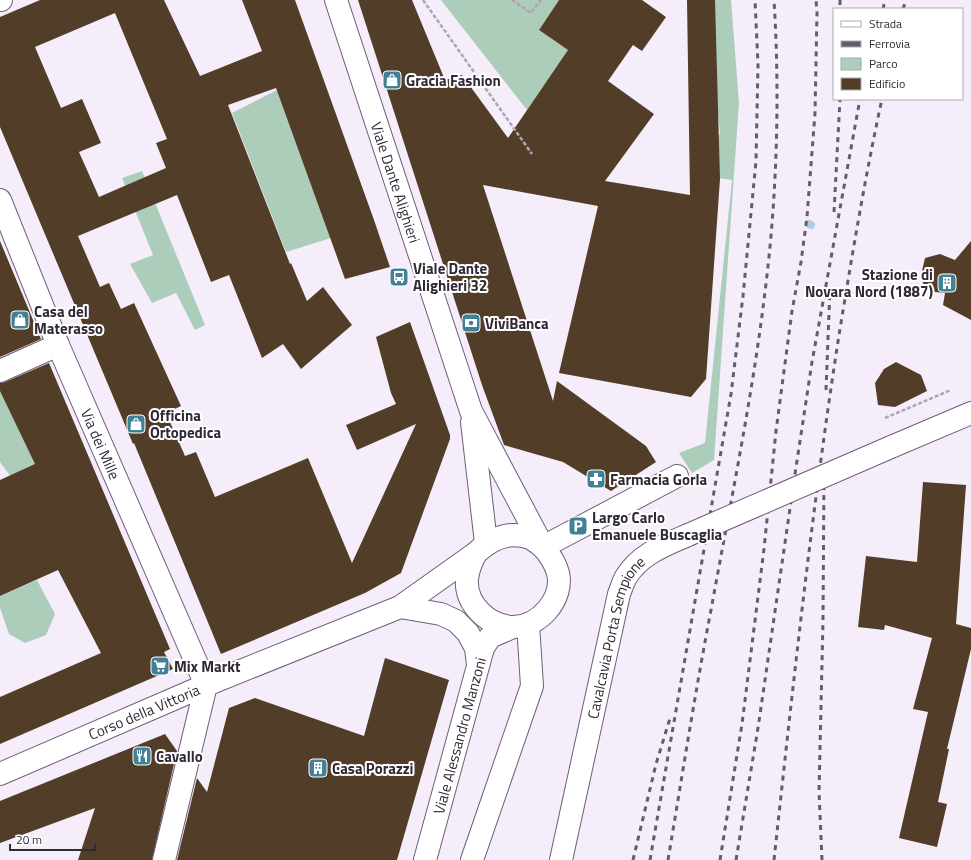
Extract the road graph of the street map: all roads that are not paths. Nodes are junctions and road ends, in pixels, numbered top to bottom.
1 (336, 0) edge
2 (0, 200) edge
3 (58, 345) junction
4 (0, 371) edge
5 (471, 411) junction
6 (971, 413) edge
7 (677, 476) dead end
8 (543, 547) junction
9 (481, 548) junction
10 (400, 607) junction
11 (520, 625) junction
12 (478, 665) junction
13 (206, 685) junction
14 (0, 774) edge
15 (164, 860) edge
16 (425, 860) edge
17 (472, 860) edge
18 (561, 860) edge

1 - 5 main road, Viale Dante Alighieri
2 - 3 main road, Via dei Mille
3 - 4 main road
3 - 13 main road, Via dei Mille
5 - 8 main road
5 - 9 main road
6 - 18 main road, Cavalcavia Porta Sempione, bridge
7 - 8 main road
8 - 9 main road
8 - 11 main road
9 - 10 main road
9 - 11 main road
10 - 12 main road
10 - 13 main road, Corso della Vittoria
11 - 12 main road, Viale Alessandro Manzoni
11 - 17 main road
12 - 16 main road, Viale Alessandro Manzoni
13 - 14 main road, Corso della Vittoria
13 - 15 main road

